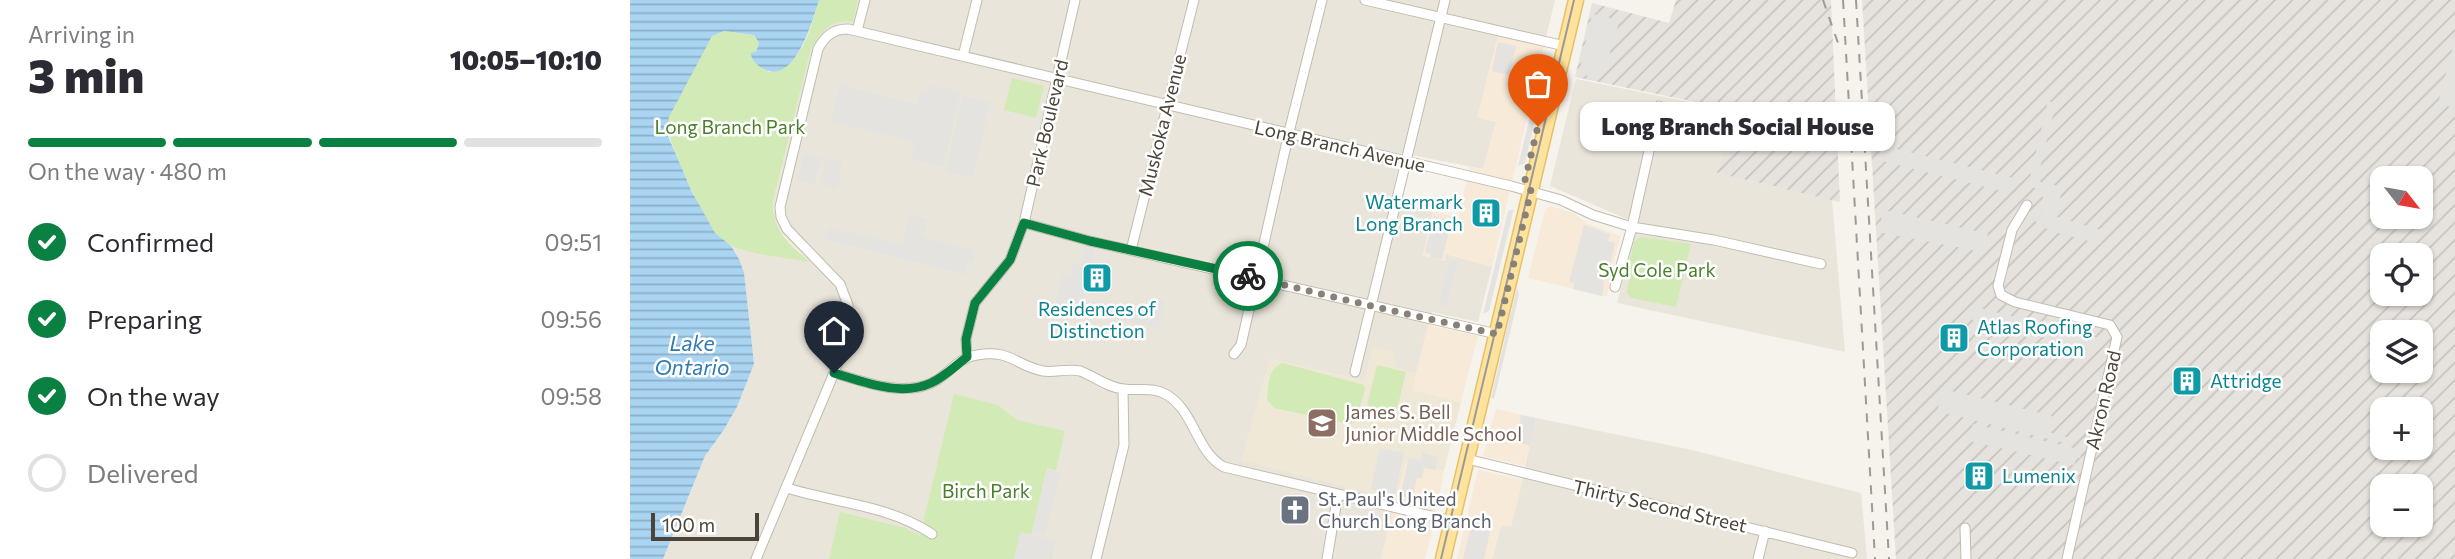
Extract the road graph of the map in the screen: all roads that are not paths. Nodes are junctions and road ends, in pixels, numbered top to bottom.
1 (865, 0) edge
2 (976, 0) edge
3 (1075, 0) edge
4 (1194, 0) edge
5 (1322, 0) edge
6 (1365, 0) edge
7 (1445, 0) edge
8 (1576, 0) edge
9 (1441, 18) junction
10 (857, 31) junction
11 (1565, 46) junction
12 (963, 56) junction
13 (1058, 78) junction
14 (1166, 105) junction
15 (1659, 106) dead end
16 (1289, 134) junction
17 (1405, 162) junction
18 (1531, 191) junction
19 (2027, 205) dead end
20 (1024, 223) junction
21 (1632, 227) junction
22 (1131, 250) junction
23 (1821, 264) dead end
24 (1256, 278) junction
25 (1615, 287) dead end
26 (1371, 306) junction
27 (1497, 334) junction
28 (1234, 354) dead end
29 (967, 357) junction
30 (1355, 372) dead end
31 (834, 373) junction
32 (1123, 390) junction
33 (1467, 459) junction
34 (787, 488) junction
35 (1338, 494) junction
36 (1452, 521) junction
37 (1965, 528) dead end
38 (1765, 531) junction
39 (932, 534) dead end
40 (1852, 553) dead end
41 (756, 559) edge
42 (1096, 559) edge
43 (1327, 559) edge
44 (1443, 559) edge
45 (1758, 559) edge
46 (1966, 559) edge
47 (2067, 559) edge

1 - 10 street
2 - 12 street
3 - 13 street, Park Boulevard
4 - 14 street, Muskoka Avenue
5 - 16 street
6 - 9 street
7 - 9 street
8 - 11 main road
9 - 11 street
9 - 17 street
10 - 12 street, Long Branch Avenue
10 - 31 street
11 - 18 main road
12 - 13 street, Long Branch Avenue
13 - 14 street, Long Branch Avenue
13 - 20 street, Park Boulevard
14 - 16 street, Long Branch Avenue
14 - 22 street, Muskoka Avenue
15 - 21 street
16 - 17 street, Long Branch Avenue
16 - 24 street
17 - 18 street, Long Branch Avenue
17 - 26 street
18 - 21 street, Long Branch Avenue
18 - 27 main road
19 - 47 street, Akron Road
20 - 22 street
20 - 29 street, Park Boulevard
21 - 23 street, Long Branch Avenue
21 - 25 street
22 - 24 street
24 - 26 street
24 - 28 street
26 - 27 street
26 - 30 street
27 - 33 main road
29 - 31 street
29 - 32 street
31 - 34 street
32 - 35 street
32 - 42 street
33 - 36 main road
33 - 38 street, Thirty Second Street
34 - 39 street
34 - 41 street
35 - 36 street
35 - 43 street
36 - 44 main road
37 - 46 street
38 - 40 street, Thirty Second Street
38 - 45 street

